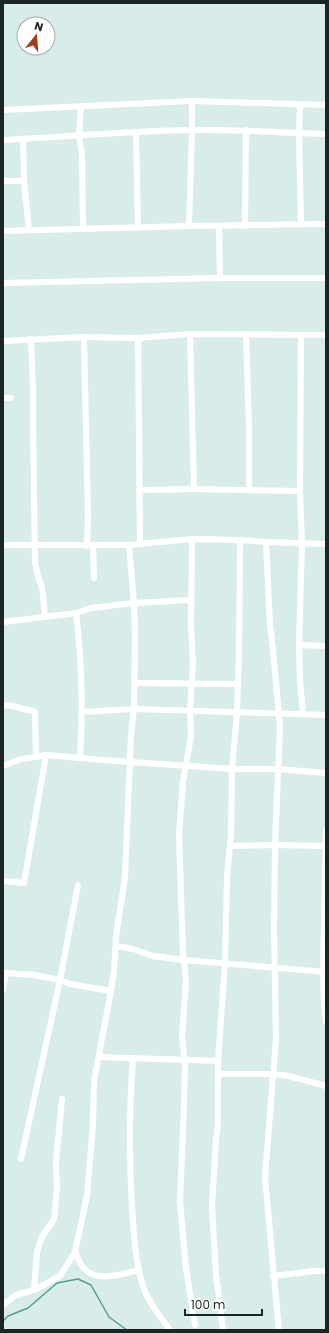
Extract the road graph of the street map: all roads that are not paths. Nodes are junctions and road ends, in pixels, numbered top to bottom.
1 (192, 102) junction
2 (300, 105) junction
3 (326, 105) edge
4 (81, 108) junction
5 (3, 110) edge
6 (192, 130) junction
7 (246, 130) junction
8 (136, 132) junction
9 (299, 133) junction
10 (326, 134) edge
11 (79, 135) junction
12 (23, 139) junction
13 (3, 140) edge
14 (3, 181) edge
15 (24, 181) junction
16 (301, 224) junction
17 (326, 224) edge
18 (189, 226) junction
19 (218, 226) junction
20 (245, 226) junction
21 (138, 228) junction
22 (83, 229) junction
23 (29, 230) junction
24 (3, 231) edge
25 (220, 278) junction
26 (326, 278) edge
27 (3, 283) edge
28 (190, 334) junction
29 (246, 334) junction
30 (301, 335) junction
31 (326, 335) edge
32 (84, 338) junction
33 (138, 338) junction
34 (31, 339) junction
35 (3, 341) edge
36 (3, 398) edge
37 (11, 398) dead end
38 (194, 489) junction
39 (139, 490) junction
40 (249, 490) junction
41 (300, 491) junction
42 (192, 539) junction
43 (240, 540) junction
44 (266, 542) junction
45 (140, 544) junction
46 (302, 544) junction
47 (326, 544) edge
48 (3, 545) edge
49 (35, 545) junction
50 (129, 545) junction
51 (90, 546) junction
52 (94, 578) dead end
53 (191, 600) junction
54 (134, 602) junction
55 (76, 613) junction
56 (45, 616) junction
57 (3, 622) edge
58 (299, 645) junction
59 (326, 646) edge
60 (134, 682) junction
61 (192, 682) junction
62 (237, 684) junction
63 (3, 706) edge
64 (134, 709) junction
65 (190, 711) junction
66 (82, 712) junction
67 (237, 712) junction
68 (279, 714) junction
69 (303, 714) junction
70 (326, 715) edge
71 (46, 755) junction
72 (36, 757) junction
73 (80, 758) junction
74 (130, 761) junction
75 (187, 765) junction
76 (3, 766) edge
77 (232, 768) junction
78 (278, 769) junction
79 (326, 773) edge
80 (326, 831) edge
81 (275, 845) junction
82 (230, 846) junction
83 (326, 846) edge
84 (3, 881) edge
85 (78, 885) dead end
86 (116, 946) junction
87 (184, 960) junction
88 (226, 963) junction
89 (274, 967) junction
90 (325, 972) edge
91 (60, 980) junction
92 (3, 989) edge
93 (111, 991) junction
94 (326, 1022) edge
95 (99, 1057) junction
96 (133, 1058) junction
97 (184, 1059) junction
98 (218, 1062) junction
99 (218, 1074) junction
100 (273, 1074) junction
101 (326, 1086) edge
102 (62, 1099) dead end
103 (21, 1159) dead end
104 (75, 1252) junction
105 (140, 1270) junction
106 (326, 1271) edge
107 (273, 1276) junction
108 (34, 1290) junction
109 (3, 1305) edge
110 (195, 1325) dead end
111 (170, 1330) edge
112 (223, 1330) edge
113 (279, 1330) edge

1 - 2 street
1 - 4 street
1 - 6 street
2 - 3 street
2 - 9 street
4 - 5 street
4 - 11 street
6 - 7 street
6 - 8 street
6 - 18 street
7 - 9 street
7 - 20 street
8 - 11 street
8 - 21 street
9 - 10 street
9 - 16 street
11 - 12 street
11 - 22 street
12 - 13 street
12 - 15 street
14 - 15 street
15 - 23 street
16 - 17 street
16 - 20 street
18 - 19 street
18 - 21 street
19 - 20 street
19 - 25 street
21 - 22 street
22 - 23 street
23 - 24 street
25 - 26 street
25 - 27 street
28 - 29 street
28 - 33 street
28 - 38 street
29 - 30 street
29 - 40 street
30 - 31 street
30 - 41 street
32 - 33 street
32 - 34 street
32 - 51 street
33 - 39 street
34 - 35 street
34 - 49 street
36 - 37 street
38 - 39 street
38 - 40 street
39 - 45 street
40 - 41 street
41 - 46 street
42 - 43 street
42 - 45 street
42 - 53 street
43 - 44 street
43 - 62 street
44 - 46 street
44 - 68 street
45 - 50 street
46 - 47 street
46 - 58 street
48 - 49 street
49 - 51 street
49 - 56 street
50 - 51 street
50 - 54 street
51 - 52 street
53 - 54 street
53 - 61 street
54 - 55 street
54 - 60 street
55 - 56 street
55 - 66 street
56 - 57 street
58 - 59 street
58 - 69 street
60 - 61 street
60 - 64 street
61 - 62 street
61 - 65 street
62 - 67 street
63 - 72 street
64 - 65 street
64 - 66 street
64 - 74 street
65 - 67 street
65 - 75 street
66 - 73 street
67 - 68 street
67 - 77 street
68 - 69 street
68 - 78 street
69 - 70 street
71 - 72 street
71 - 73 street
71 - 84 street
72 - 76 street
73 - 74 street
74 - 75 street
74 - 86 street
75 - 77 street
75 - 87 street
77 - 78 street
77 - 82 street
78 - 79 street
78 - 81 street
80 - 83 street
81 - 82 street
81 - 83 street
81 - 89 street
82 - 88 street
83 - 90 street
85 - 91 street
86 - 87 street
86 - 93 street
87 - 88 street
87 - 97 street
88 - 89 street
88 - 98 street
89 - 90 street
89 - 100 street
90 - 94 street
91 - 92 street
91 - 93 street
91 - 103 street
93 - 95 street
95 - 96 street
95 - 104 street
96 - 97 street
96 - 105 street
97 - 98 street
97 - 110 street
98 - 99 street
99 - 100 street
99 - 112 street
100 - 101 street
100 - 107 street
102 - 108 street
104 - 105 street
104 - 108 street
105 - 111 street
106 - 107 street
107 - 113 street
108 - 109 street

